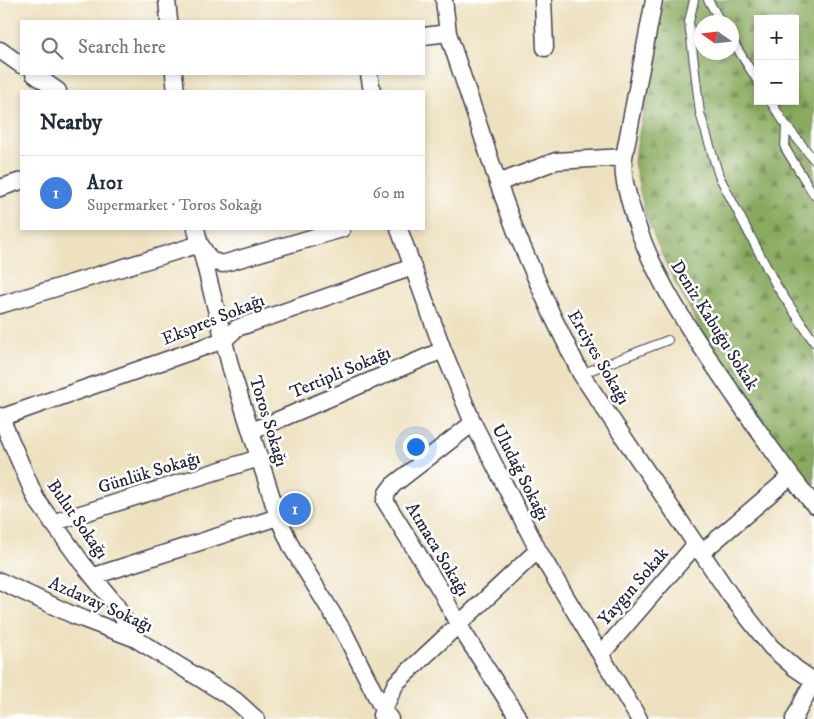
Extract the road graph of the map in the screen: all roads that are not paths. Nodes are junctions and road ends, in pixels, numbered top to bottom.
1 (167, 0) edge
2 (444, 0) edge
3 (543, 0) edge
4 (654, 0) edge
5 (694, 0) edge
6 (708, 0) edge
7 (718, 15) edge
8 (169, 20) edge
9 (448, 32) junction
10 (425, 36) edge
11 (545, 48) dead end
12 (0, 50) edge
13 (739, 51) edge
14 (20, 64) edge
15 (35, 75) edge
16 (174, 75) edge
17 (369, 75) edge
18 (754, 76) edge
19 (57, 90) edge
20 (176, 90) edge
21 (372, 90) edge
22 (773, 105) edge
23 (786, 125) junction
24 (624, 157) junction
25 (814, 160) edge
26 (20, 181) edge
27 (498, 183) junction
28 (0, 188) edge
29 (814, 195) edge
30 (339, 230) edge
31 (399, 230) edge
32 (198, 236) edge
33 (412, 267) junction
34 (0, 305) edge
35 (224, 340) junction
36 (668, 340) dead end
37 (814, 342) edge
38 (443, 350) junction
39 (582, 374) junction
40 (0, 417) edge
41 (473, 423) junction
42 (252, 431) junction
43 (259, 458) junction
44 (791, 476) junction
45 (814, 505) edge
46 (278, 517) junction
47 (52, 523) junction
48 (698, 548) junction
49 (538, 550) junction
50 (94, 576) junction
51 (0, 581) edge
52 (458, 624) junction
53 (134, 638) junction
54 (601, 654) junction
55 (814, 680) edge
56 (384, 716) edge
57 (636, 718) edge
58 (256, 719) edge
59 (519, 719) edge
60 (794, 719) edge

1 - 8 street
2 - 9 street, Erciyes Sokağı
3 - 11 street
4 - 24 street, Deniz Kabuğu Sokak
5 - 37 lane
6 - 7 lane
9 - 10 street
9 - 27 street, Erciyes Sokağı
12 - 14 street
13 - 18 lane
15 - 19 street
16 - 20 street
17 - 21 street
22 - 23 lane
23 - 25 lane
23 - 29 lane
24 - 27 street
24 - 44 street, Deniz Kabuğu Sokak
26 - 28 street
27 - 39 street, Erciyes Sokağı
30 - 32 street
31 - 33 street, Uludağ Sokağı
32 - 34 street
32 - 35 street, Toros Sokağı
33 - 35 street, Ekspres Sokağı
33 - 38 street, Uludağ Sokağı
35 - 40 street, Ekspres Sokağı
35 - 42 street, Toros Sokağı
36 - 39 lane
38 - 41 street, Uludağ Sokağı
38 - 42 street, Tertipli Sokağı
39 - 48 street, Erciyes Sokağı
40 - 47 street, Bulut Sokağı
41 - 49 street, Uludağ Sokağı
41 - 52 street, Atmaca Sokağı
42 - 43 street, Toros Sokağı
43 - 46 street, Toros Sokağı
43 - 47 street, Günlük Sokağı
44 - 45 street, Deniz Kabuğu Sokak
44 - 48 street, Yaygın Sokak
46 - 50 street
46 - 56 street, Toros Sokağı
47 - 50 street, Bulut Sokağı
48 - 54 street, Yaygın Sokak
48 - 55 street, Erciyes Sokağı
49 - 52 street
49 - 54 street, Uludağ Sokağı
50 - 53 street, Bulut Sokağı
51 - 53 street, Azdavay Sokağı
52 - 56 street
52 - 59 street, Atmaca Sokağı
53 - 58 street, Azdavay Sokağı
54 - 57 street, Uludağ Sokağı
55 - 60 street

